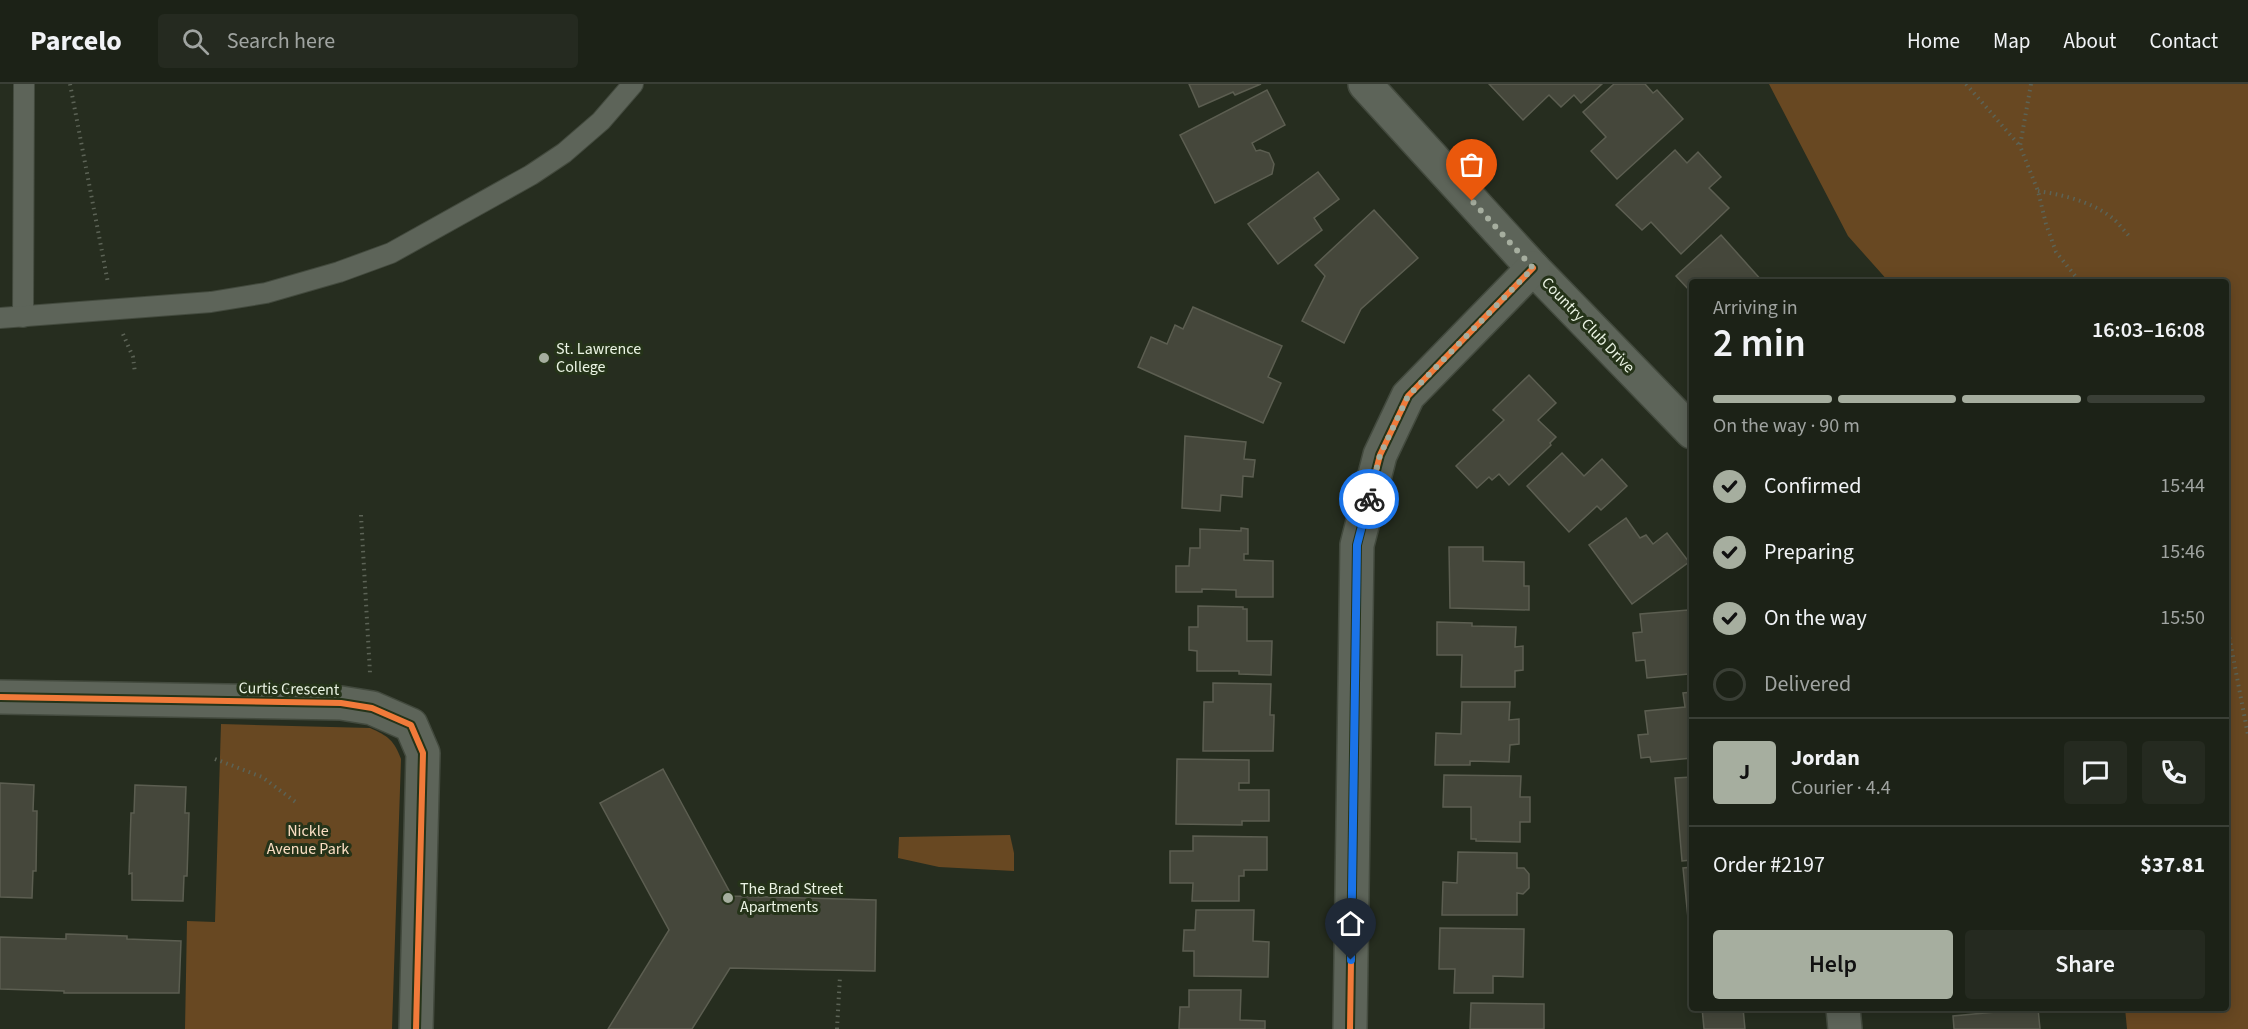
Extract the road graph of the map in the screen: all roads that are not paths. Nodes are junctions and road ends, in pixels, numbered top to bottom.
1 (24, 84) edge
2 (633, 84) edge
3 (1365, 84) edge
4 (1533, 268) junction
5 (24, 317) junction
6 (0, 318) edge
7 (1689, 429) edge
8 (0, 696) edge
9 (1843, 1011) edge
10 (416, 1029) edge
11 (1350, 1029) edge
12 (1845, 1029) edge

1 - 5 lane
2 - 5 lane
3 - 4 street, Country Club Drive
4 - 7 street, Country Club Drive
4 - 11 street
5 - 6 lane
8 - 10 street, Curtis Crescent
9 - 12 street

